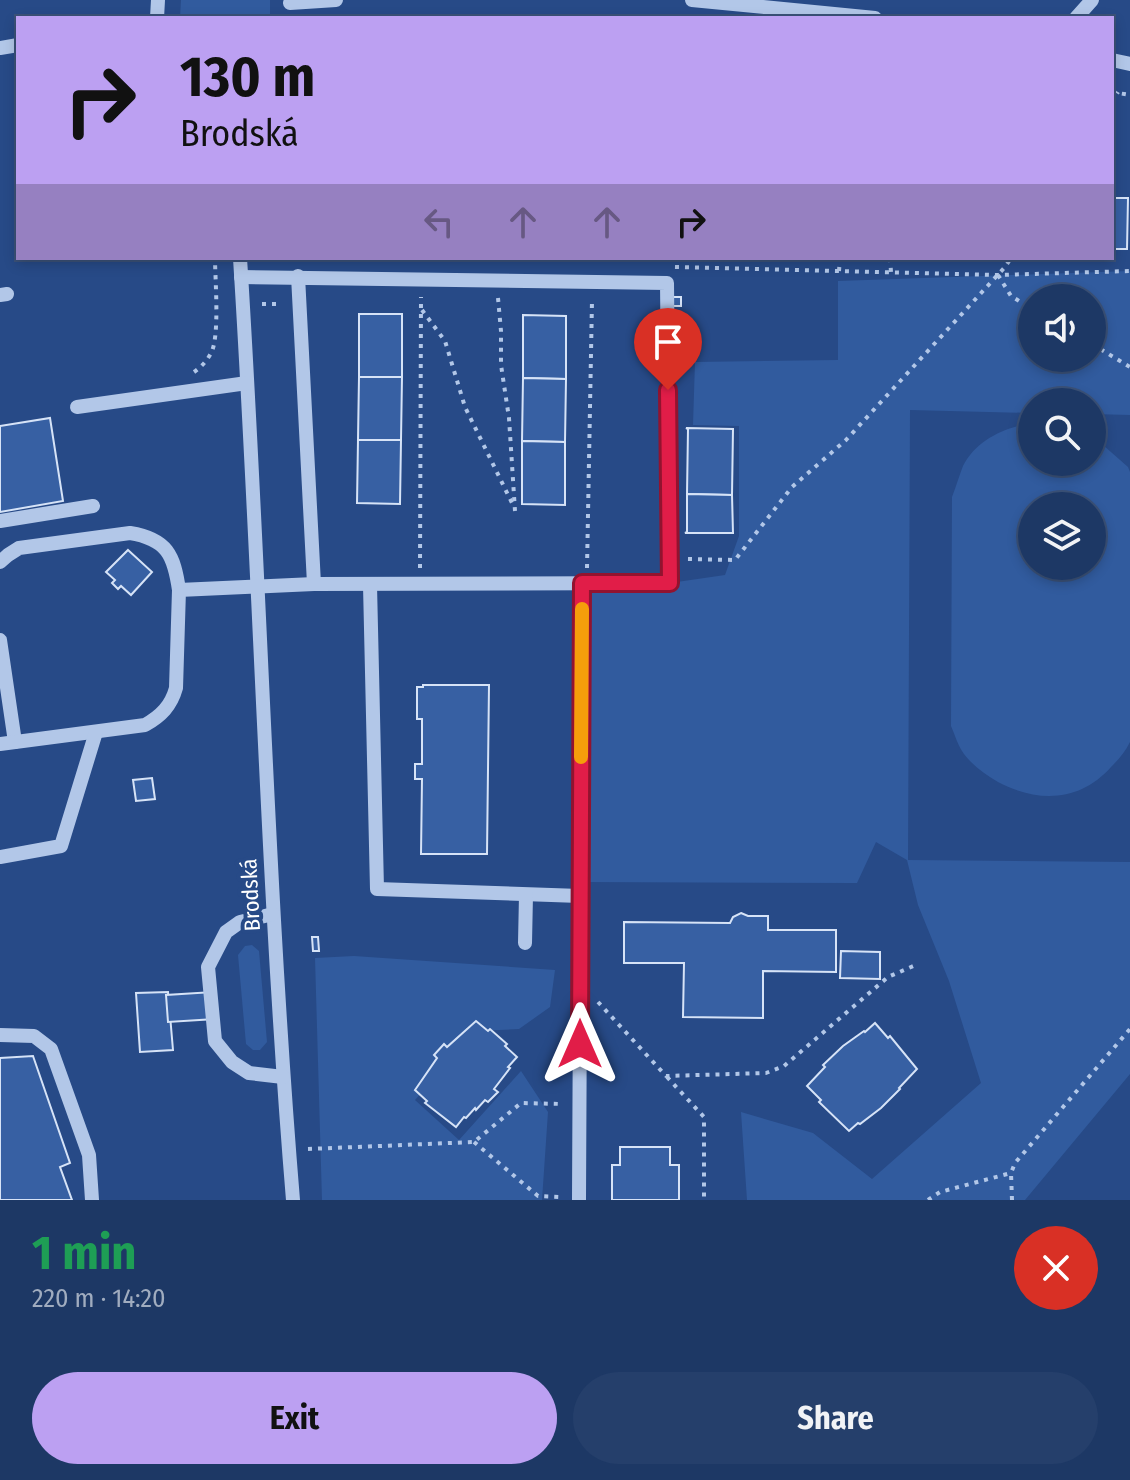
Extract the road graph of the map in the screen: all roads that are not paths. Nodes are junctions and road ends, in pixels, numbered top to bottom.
1 (336, 0) edge
2 (694, 0) edge
3 (1092, 0) edge
4 (290, 7) edge
5 (855, 16) edge
6 (1078, 16) edge
7 (240, 260) edge
8 (298, 276) junction
9 (241, 277) junction
10 (247, 383) junction
11 (77, 407) dead end
12 (93, 506) dead end
13 (0, 521) edge
14 (0, 562) edge
15 (584, 583) junction
16 (314, 584) junction
17 (370, 585) junction
18 (256, 587) junction
19 (179, 590) junction
20 (0, 640) edge
21 (96, 732) junction
22 (8, 743) edge
23 (0, 857) edge
24 (526, 895) junction
25 (580, 896) junction
26 (273, 914) junction
27 (525, 943) dead end
28 (0, 1035) edge
29 (283, 1077) junction
30 (579, 1199) edge
31 (92, 1200) edge
32 (293, 1200) edge

1 - 4 street
2 - 5 street
3 - 6 street
7 - 9 street, Brodská
8 - 9 street
8 - 15 street
8 - 16 street
9 - 10 street, Brodská
10 - 11 street
10 - 18 street, Brodská
12 - 13 street
14 - 19 street
15 - 17 street
15 - 25 street
16 - 17 street
16 - 18 street
17 - 24 street
18 - 19 street
18 - 26 street, Brodská
19 - 21 street
20 - 22 street
21 - 22 street
21 - 23 street
24 - 25 street
24 - 27 street
25 - 30 street
26 - 29 street, Brodská
26 - 29 street
28 - 31 street
29 - 32 street, Brodská

